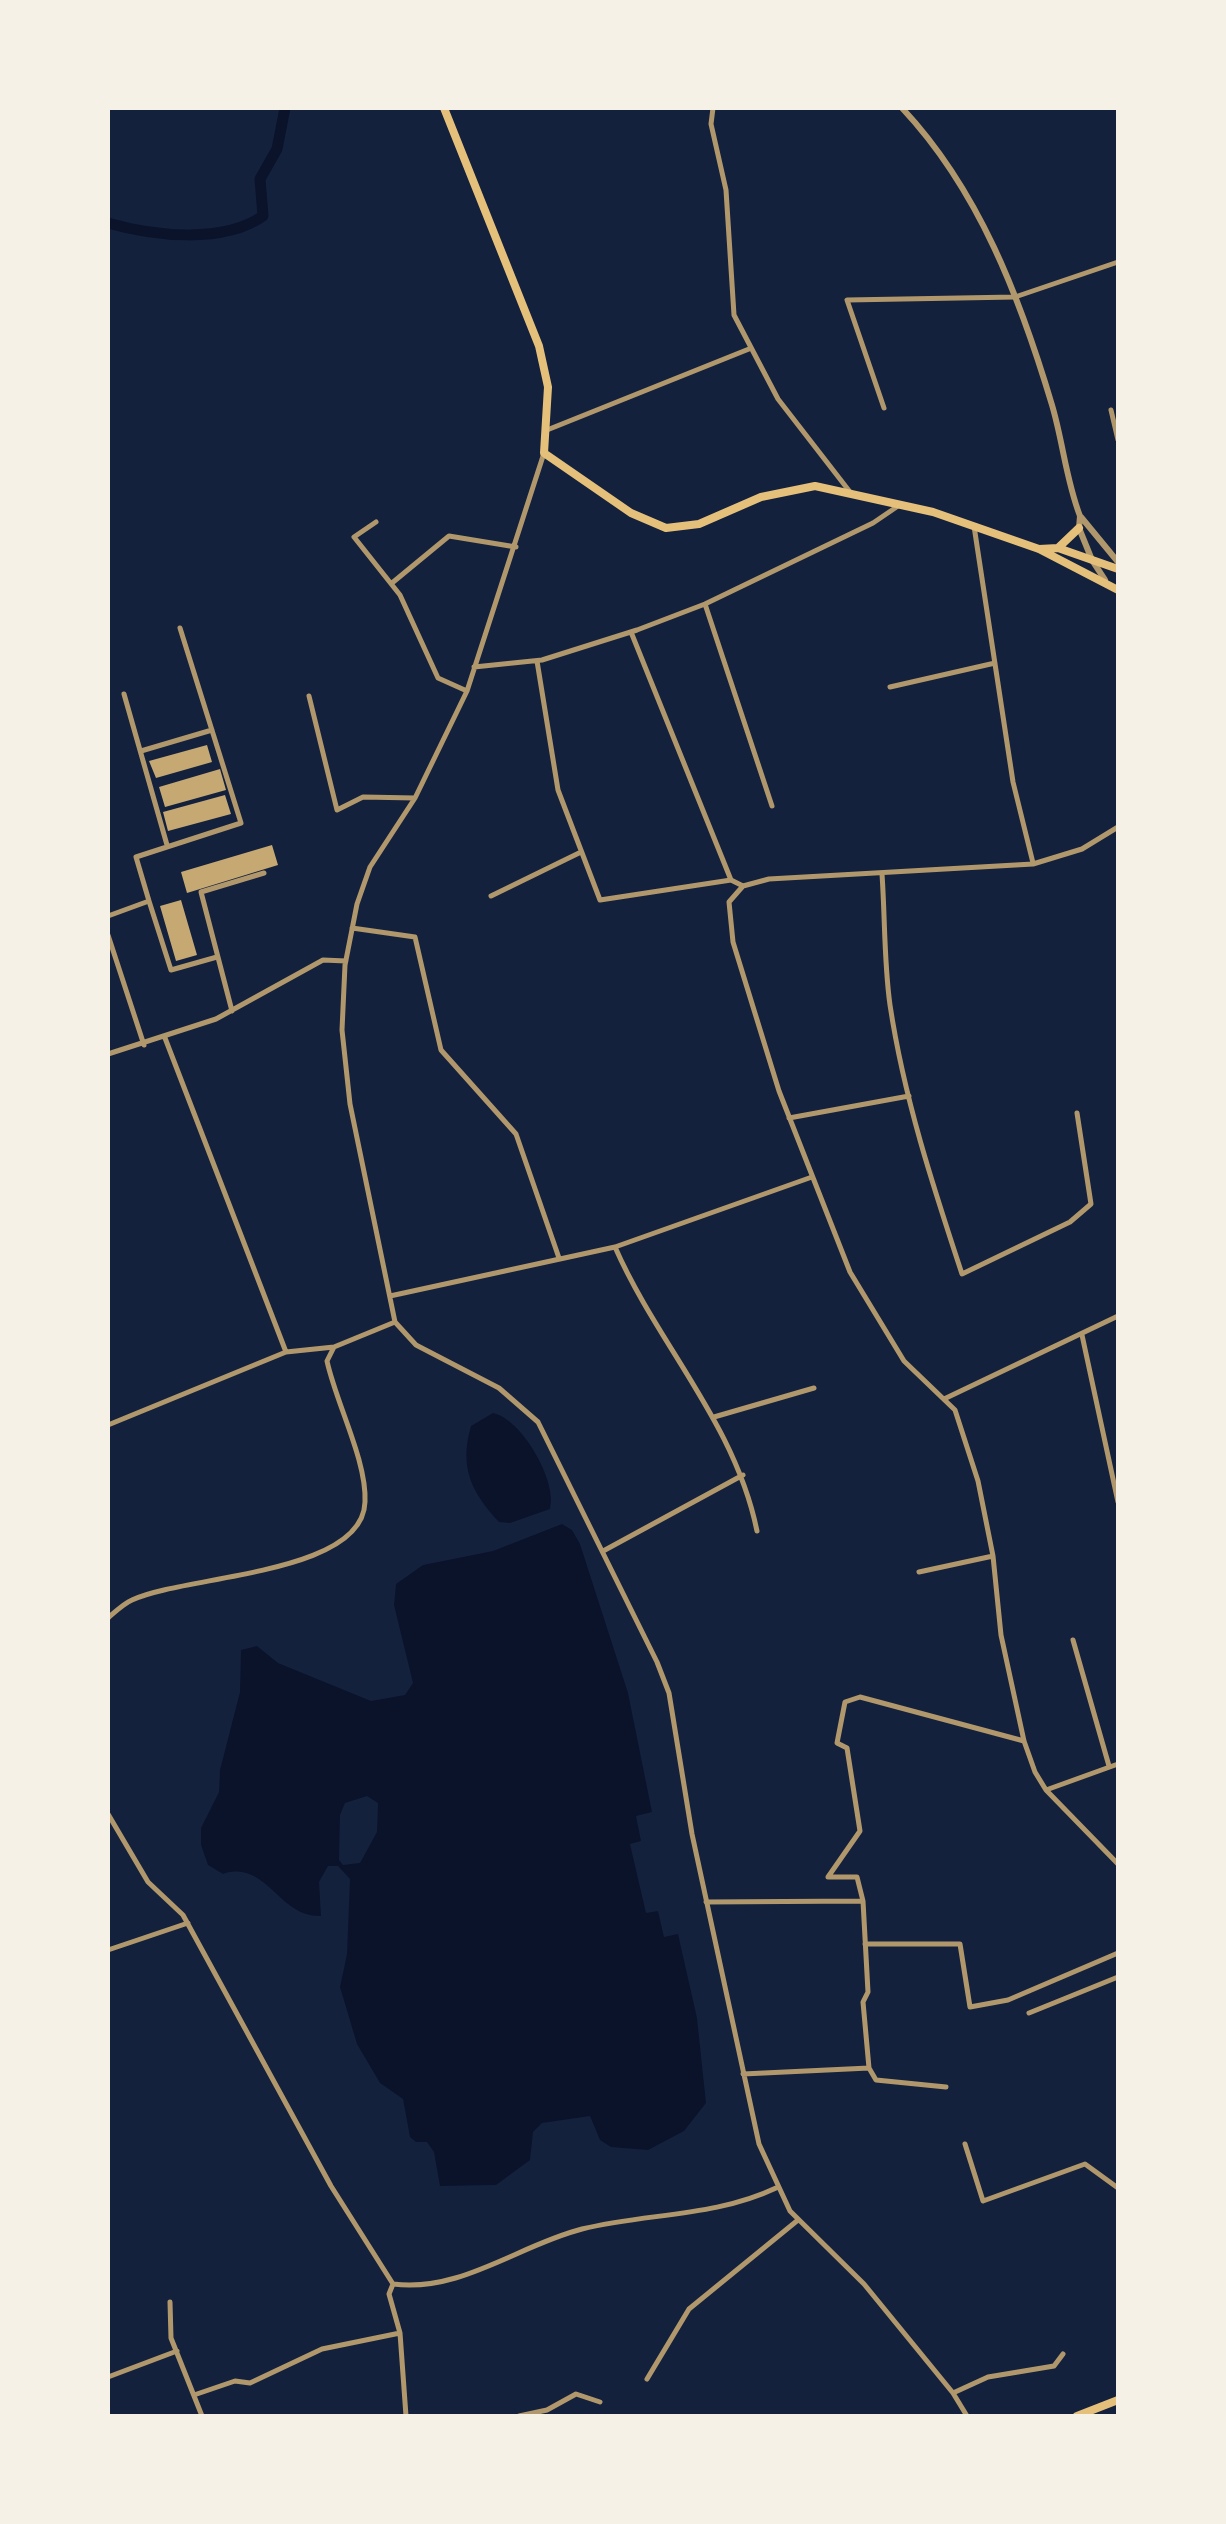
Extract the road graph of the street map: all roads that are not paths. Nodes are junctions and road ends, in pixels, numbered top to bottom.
1 (444, 108) edge
2 (713, 108) edge
3 (902, 108) edge
4 (1118, 262) edge
5 (1015, 297) junction
6 (749, 349) junction
7 (884, 408) dead end
8 (1111, 410) dead end
9 (547, 430) junction
10 (1118, 440) edge
11 (544, 453) junction
12 (850, 492) junction
13 (900, 504) junction
14 (1080, 516) junction
15 (376, 522) dead end
16 (974, 526) junction
17 (1080, 528) junction
18 (516, 547) junction
19 (1058, 548) junction
20 (1039, 549) junction
21 (1116, 551) edge
22 (1092, 560) junction
23 (1118, 565) edge
24 (1106, 580) junction
25 (392, 583) junction
26 (1118, 590) edge
27 (705, 604) junction
28 (180, 628) dead end
29 (632, 632) junction
30 (536, 661) junction
31 (995, 663) junction
32 (474, 667) junction
33 (890, 687) dead end
34 (467, 691) junction
35 (124, 694) dead end
36 (309, 696) dead end
37 (212, 730) junction
38 (141, 751) junction
39 (414, 798) junction
40 (772, 806) dead end
41 (1118, 827) edge
42 (167, 845) junction
43 (579, 853) junction
44 (1033, 864) junction
45 (264, 874) dead end
46 (882, 874) junction
47 (730, 880) junction
48 (743, 886) junction
49 (491, 896) dead end
50 (149, 901) junction
51 (108, 916) edge
52 (352, 928) junction
53 (108, 935) edge
54 (218, 956) junction
55 (346, 961) junction
56 (232, 1011) junction
57 (165, 1038) junction
58 (144, 1044) junction
59 (108, 1054) edge
60 (909, 1096) junction
61 (1077, 1113) dead end
62 (789, 1118) junction
63 (812, 1176) junction
64 (615, 1247) junction
65 (558, 1258) junction
66 (390, 1296) junction
67 (1118, 1316) edge
68 (396, 1322) junction
69 (1082, 1334) junction
70 (334, 1347) junction
71 (286, 1352) junction
72 (814, 1388) dead end
73 (944, 1398) junction
74 (714, 1417) junction
75 (108, 1425) edge
76 (744, 1475) junction
77 (1118, 1502) edge
78 (757, 1530) dead end
79 (604, 1550) junction
80 (993, 1556) junction
81 (919, 1572) dead end
82 (108, 1618) edge
83 (1073, 1640) dead end
84 (1024, 1741) junction
85 (1118, 1764) edge
86 (1109, 1766) junction
87 (1046, 1790) junction
88 (108, 1814) edge
89 (1118, 1864) edge
90 (706, 1902) junction
91 (863, 1902) junction
92 (188, 1924) junction
93 (866, 1944) junction
94 (108, 1950) edge
95 (1118, 1953) edge
96 (1118, 1977) edge
97 (1028, 2013) dead end
98 (869, 2068) junction
99 (743, 2074) junction
100 (946, 2087) dead end
101 (965, 2144) dead end
102 (776, 2188) junction
103 (1118, 2188) edge
104 (798, 2220) junction
105 (392, 2284) junction
106 (170, 2302) dead end
107 (400, 2333) junction
108 (176, 2351) junction
109 (1063, 2354) dead end
110 (108, 2377) edge
111 (647, 2379) dead end
112 (953, 2393) junction
113 (194, 2395) junction
114 (1118, 2400) edge
115 (600, 2402) dead end
116 (202, 2416) edge
117 (406, 2416) edge
118 (519, 2416) edge
119 (967, 2416) edge
120 (1077, 2416) edge

1 - 9 main road
2 - 6 street
3 - 5 street
4 - 5 street
5 - 7 street
5 - 14 street
6 - 9 street
6 - 12 street
8 - 10 street
9 - 11 main road
11 - 12 main road
11 - 18 street
12 - 13 main road
13 - 16 main road
13 - 27 street
14 - 17 street
14 - 21 street
15 - 25 street
16 - 20 main road
16 - 31 street
17 - 19 main road
17 - 22 street
18 - 25 street
18 - 32 street
19 - 20 main road
19 - 22 main road
20 - 24 main road
21 - 23 street
22 - 23 main road
22 - 24 street
24 - 26 main road
25 - 34 street
27 - 29 street
27 - 40 street
28 - 37 street
29 - 30 street
29 - 47 street
30 - 32 street
30 - 43 street
31 - 33 street
31 - 44 street
32 - 34 street
34 - 39 street
35 - 38 street
36 - 39 street
37 - 38 street
37 - 42 street
38 - 42 street
39 - 52 street
41 - 44 street
42 - 50 street
43 - 47 street
43 - 49 street
44 - 46 street
45 - 54 street
46 - 48 street
46 - 60 street
47 - 48 street
48 - 62 street
50 - 51 street
50 - 54 street
52 - 55 street
52 - 65 street
53 - 58 street
54 - 56 street
55 - 56 street
55 - 66 street
56 - 57 street
57 - 58 street
57 - 71 street
58 - 59 street
60 - 61 street
60 - 62 street
62 - 63 street
63 - 64 street
63 - 73 street
64 - 65 street
64 - 74 street
65 - 66 street
66 - 68 street
67 - 69 street
68 - 70 street
68 - 79 street
69 - 73 street
69 - 77 street
70 - 71 street
70 - 82 street
71 - 75 street
72 - 74 street
73 - 80 street
74 - 76 street
76 - 78 street
76 - 79 street
79 - 90 street
80 - 81 street
80 - 84 street
83 - 86 street
84 - 87 street
84 - 91 street
85 - 86 street
86 - 87 street
87 - 89 street
88 - 92 street
90 - 91 street
90 - 99 street
91 - 93 street
92 - 94 street
92 - 105 street
93 - 95 street
93 - 98 street
96 - 97 street
98 - 99 street
98 - 100 street
99 - 102 street
101 - 103 street
102 - 104 street
102 - 105 street
104 - 111 street
104 - 112 street
105 - 107 street
106 - 108 street
107 - 113 street
107 - 117 street
108 - 110 street
108 - 113 street
109 - 112 street
112 - 119 street
113 - 116 street
114 - 120 main road
115 - 118 street

